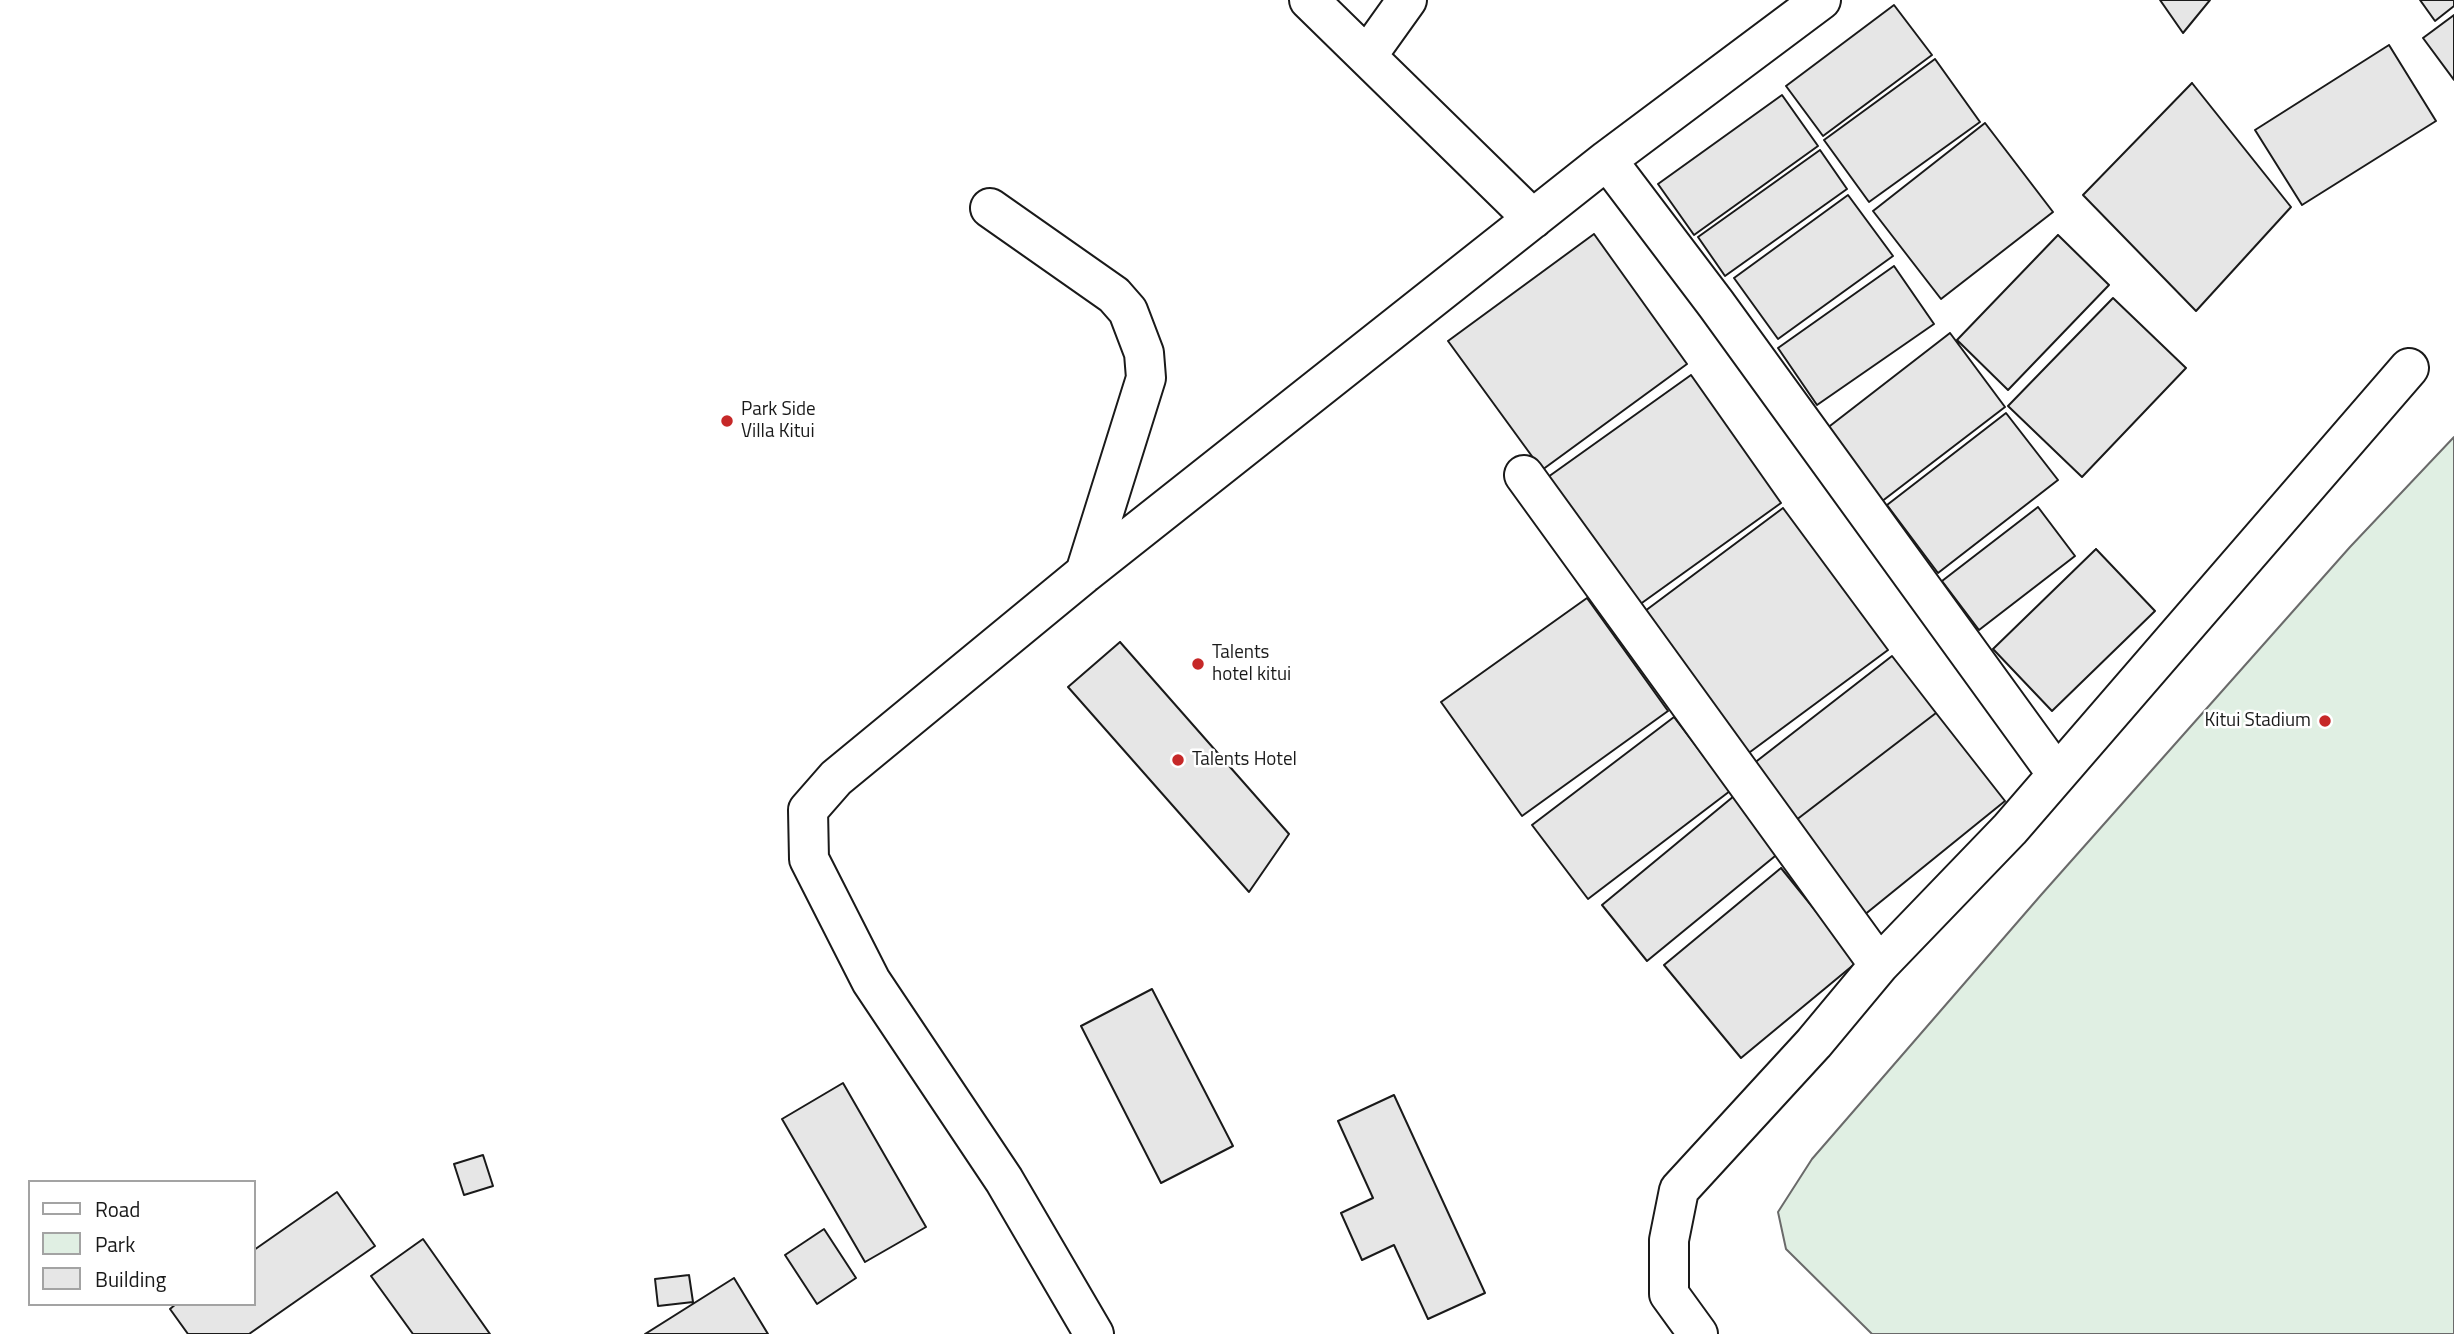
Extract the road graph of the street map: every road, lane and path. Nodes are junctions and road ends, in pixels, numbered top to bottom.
1 (1309, 0) edge
2 (1406, 0) edge
3 (1821, 0) edge
4 (1367, 56) junction
5 (1607, 160) junction
6 (990, 208) dead end
7 (1533, 219) junction
8 (2409, 368) dead end
9 (1524, 475) dead end
10 (1085, 573) junction
11 (2056, 773) junction
12 (1879, 965) junction
13 (1094, 1334) edge
14 (1698, 1334) edge

1 - 4 street
2 - 4 street
3 - 5 street
4 - 7 street
5 - 7 street
5 - 11 street
6 - 10 street
7 - 10 street
8 - 11 street
9 - 12 street
10 - 13 street
11 - 12 street
12 - 14 street

